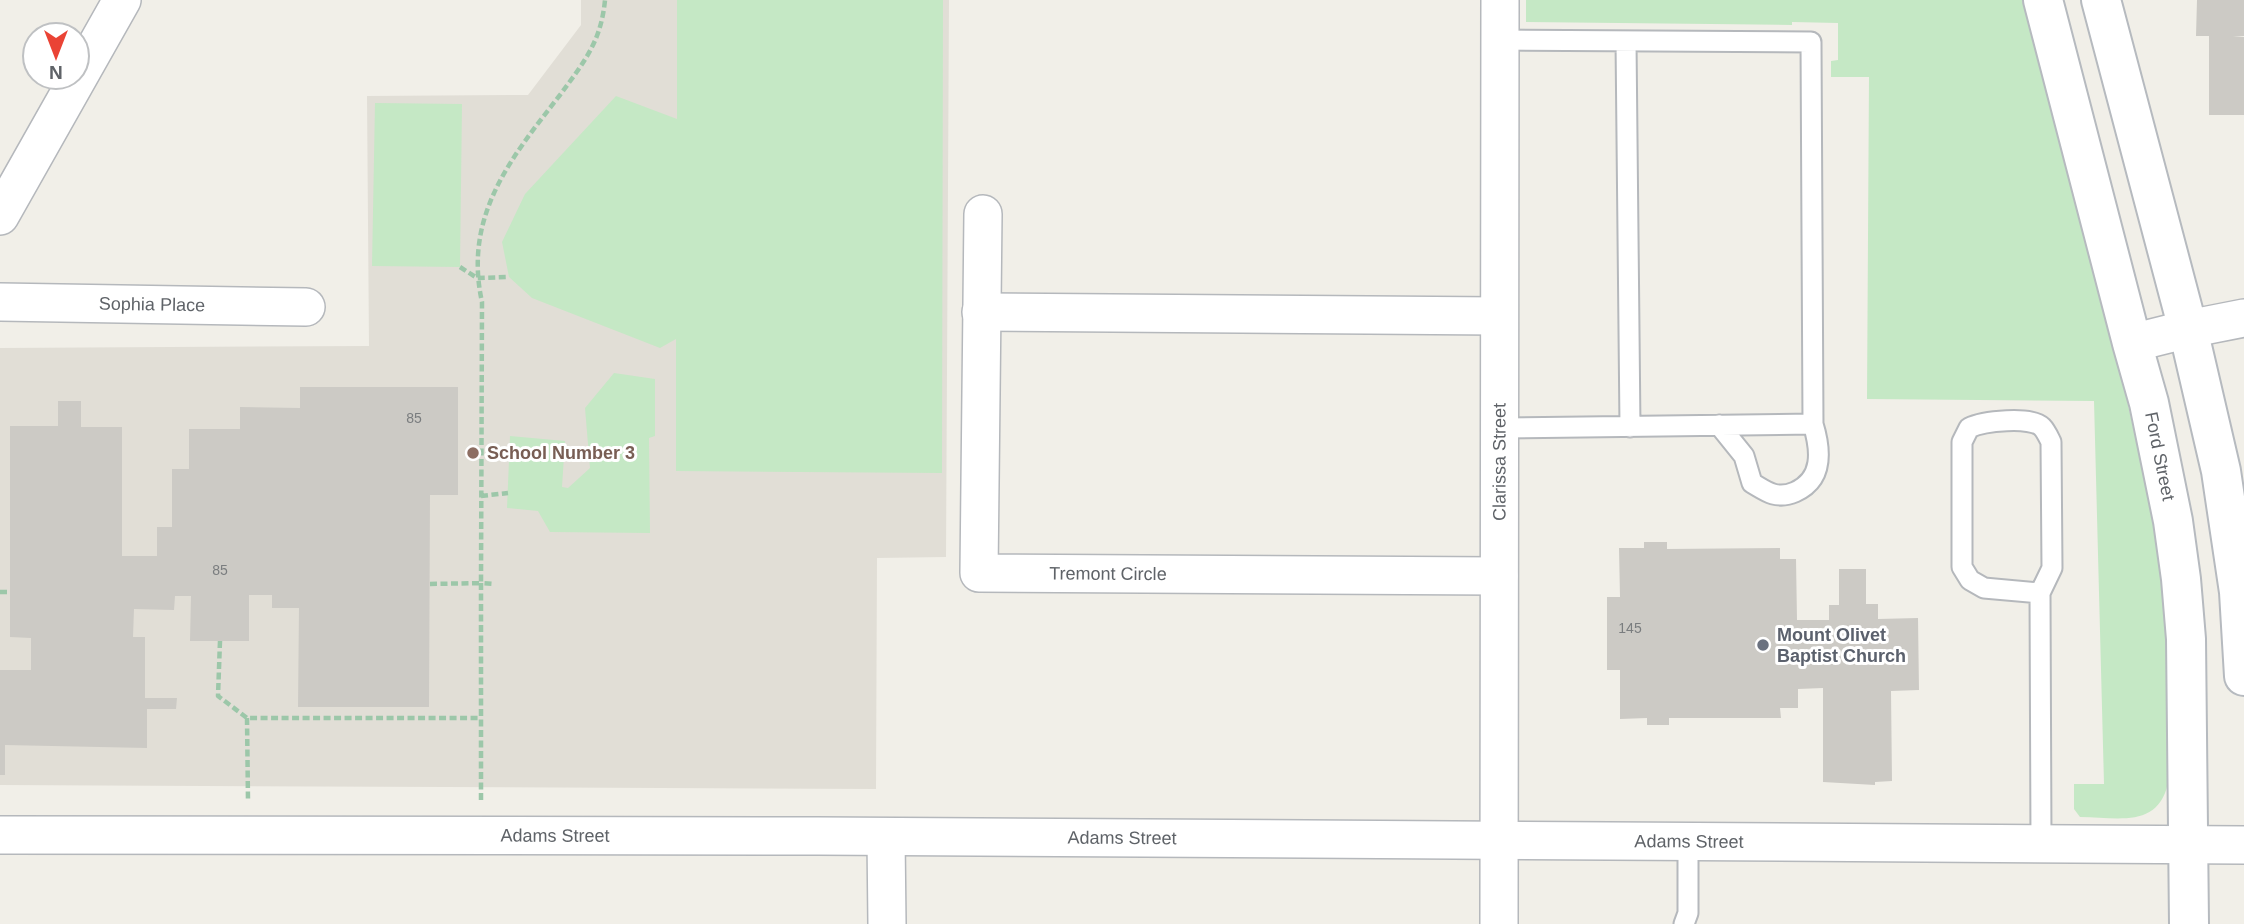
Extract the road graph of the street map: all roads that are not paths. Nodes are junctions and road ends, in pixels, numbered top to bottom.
1 (122, 0) edge
2 (1500, 0) edge
3 (2043, 0) edge
4 (2101, 0) edge
5 (1500, 40) junction
6 (1626, 41) junction
7 (983, 214) dead end
8 (0, 216) edge
9 (0, 302) edge
10 (306, 307) dead end
11 (981, 312) junction
12 (1500, 316) junction
13 (2244, 318) edge
14 (2188, 329) junction
15 (2132, 343) junction
16 (1812, 424) junction
17 (1719, 425) junction
18 (1630, 426) junction
19 (1500, 428) junction
20 (1500, 576) junction
21 (2040, 593) junction
22 (2244, 676) edge
23 (0, 835) edge
24 (886, 837) junction
25 (1499, 841) junction
26 (1688, 842) junction
27 (2041, 844) junction
28 (2189, 844) junction
29 (2244, 845) edge
30 (887, 924) edge
31 (1499, 924) edge
32 (1684, 924) edge
33 (2189, 924) edge

1 - 8 street
2 - 5 street, Clarissa Street
3 - 15 main road, Ford Street
4 - 14 main road
5 - 6 lane
5 - 12 street, Clarissa Street
6 - 16 lane
6 - 18 lane
7 - 11 street, Tremont Circle
9 - 10 street, Sophia Place
11 - 12 street
11 - 20 street, Tremont Circle
12 - 19 street, Clarissa Street
13 - 14 street
14 - 15 street
14 - 22 main road
15 - 28 main road, Ford Street
16 - 17 lane
16 - 17 lane
17 - 18 lane
18 - 19 lane
19 - 20 street, Clarissa Street
20 - 25 street, Clarissa Street
21 - 21 lane
21 - 27 lane
23 - 24 street, Adams Street
24 - 25 street, Adams Street
24 - 30 street
25 - 26 street, Adams Street
25 - 31 street, Clarissa Street
26 - 27 street, Adams Street
26 - 32 lane
27 - 28 street, Adams Street
28 - 29 street, Adams Street
28 - 33 main road, Ford Street

